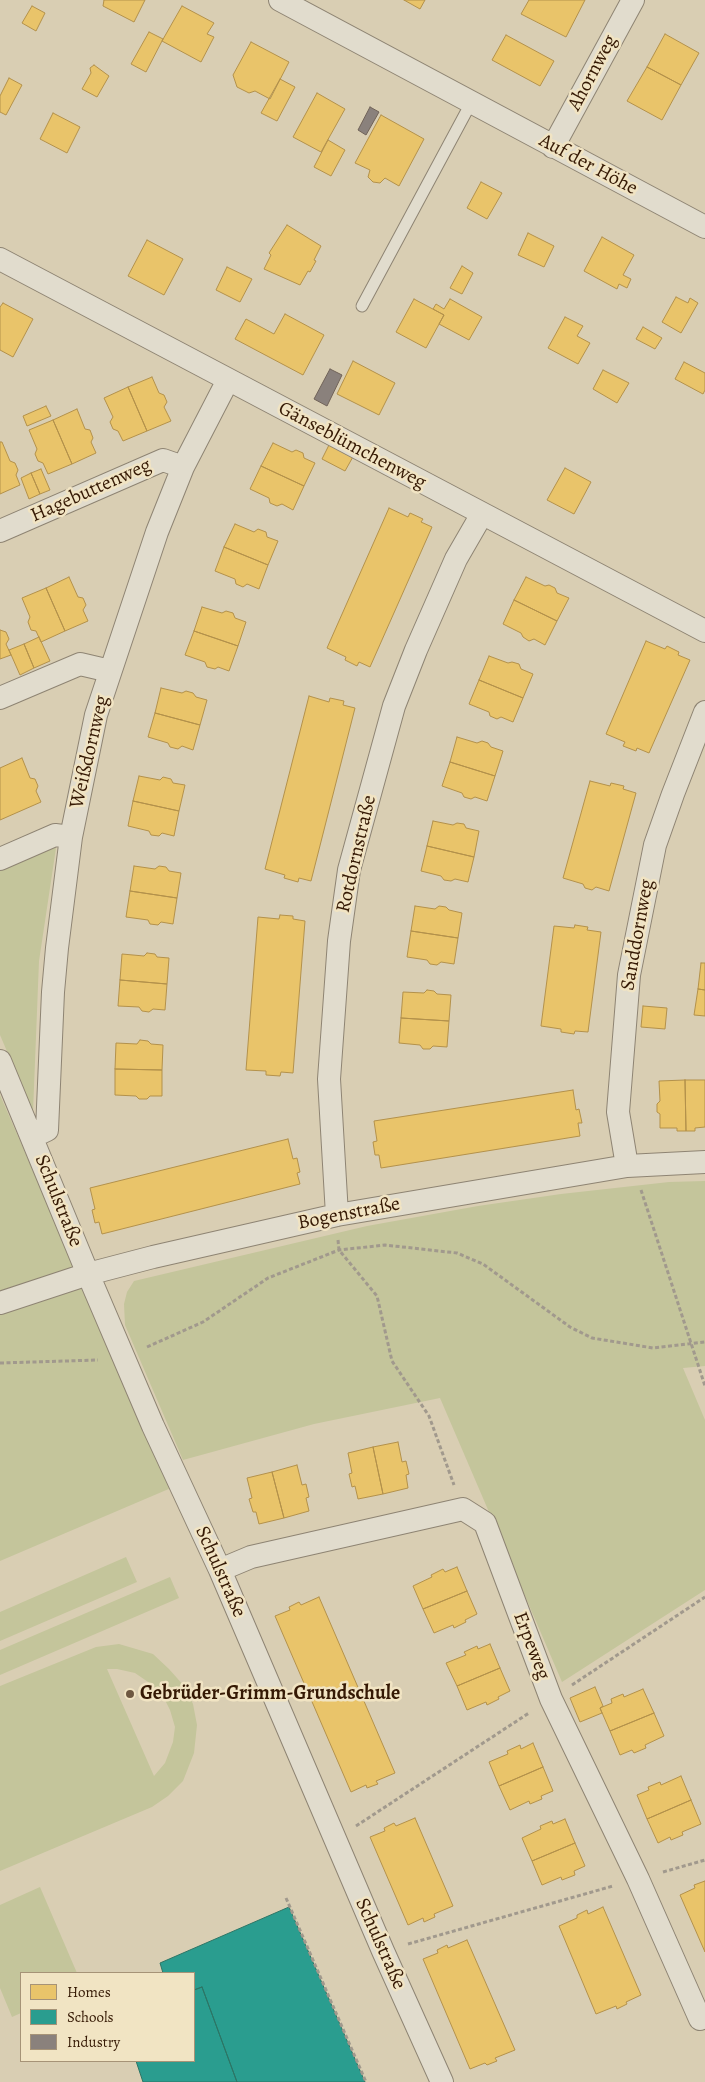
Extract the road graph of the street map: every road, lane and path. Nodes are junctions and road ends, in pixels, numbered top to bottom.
1 (280, 0) edge
2 (633, 0) edge
3 (471, 102) junction
4 (553, 147) junction
5 (705, 227) edge
6 (0, 259) edge
7 (362, 306) dead end
8 (228, 380) junction
9 (183, 467) junction
10 (482, 514) junction
11 (0, 531) edge
12 (705, 631) edge
13 (110, 671) junction
14 (0, 698) edge
15 (705, 712) edge
16 (71, 837) junction
17 (0, 859) edge
18 (0, 1061) edge
19 (32, 1137) junction
20 (705, 1162) edge
21 (627, 1166) junction
22 (337, 1215) junction
23 (339, 1250) junction
24 (88, 1274) junction
25 (0, 1303) edge
26 (705, 1342) edge
27 (691, 1345) junction
28 (124, 1357) junction
29 (0, 1363) edge
30 (705, 1386) edge
31 (463, 1509) junction
32 (220, 1570) junction
33 (705, 1597) edge
34 (551, 1699) junction
35 (336, 1839) junction
36 (705, 1860) edge
37 (638, 1879) junction
38 (286, 1898) dead end
39 (383, 1951) junction
40 (700, 2019) dead end
41 (366, 2082) edge
42 (442, 2082) edge

1 - 3 street, Auf der Höhe
2 - 4 street, Ahornweg
3 - 4 street, Auf der Höhe
3 - 7 lane
4 - 5 street, Auf der Höhe
6 - 8 street, Gänseblümchenweg
8 - 9 street, Weißdornweg
8 - 10 street, Gänseblümchenweg
9 - 11 street, Hagebuttenweg
9 - 13 street, Weißdornweg
10 - 12 street, Gänseblümchenweg
10 - 22 street, Rotdornstraße
13 - 14 street
13 - 16 street, Weißdornweg
15 - 21 street, Sanddornweg
16 - 17 street
16 - 19 street, Weißdornweg
18 - 19 street, Schulstraße
19 - 24 street, Schulstraße
20 - 21 street, Bogenstraße
21 - 22 street, Bogenstraße
21 - 27 path
22 - 24 street, Bogenstraße
23 - 27 path
23 - 28 path
23 - 31 path
24 - 25 street, Bogenstraße
24 - 28 street, Schulstraße
26 - 27 path
27 - 30 path
28 - 29 path
28 - 32 street, Schulstraße
31 - 32 street
31 - 34 street, Erpeweg
32 - 35 street, Schulstraße
33 - 34 path
34 - 35 path
34 - 37 street, Erpeweg
35 - 39 street, Schulstraße
36 - 37 path
37 - 39 path
37 - 40 street, Erpeweg
38 - 41 path
39 - 42 street, Schulstraße

